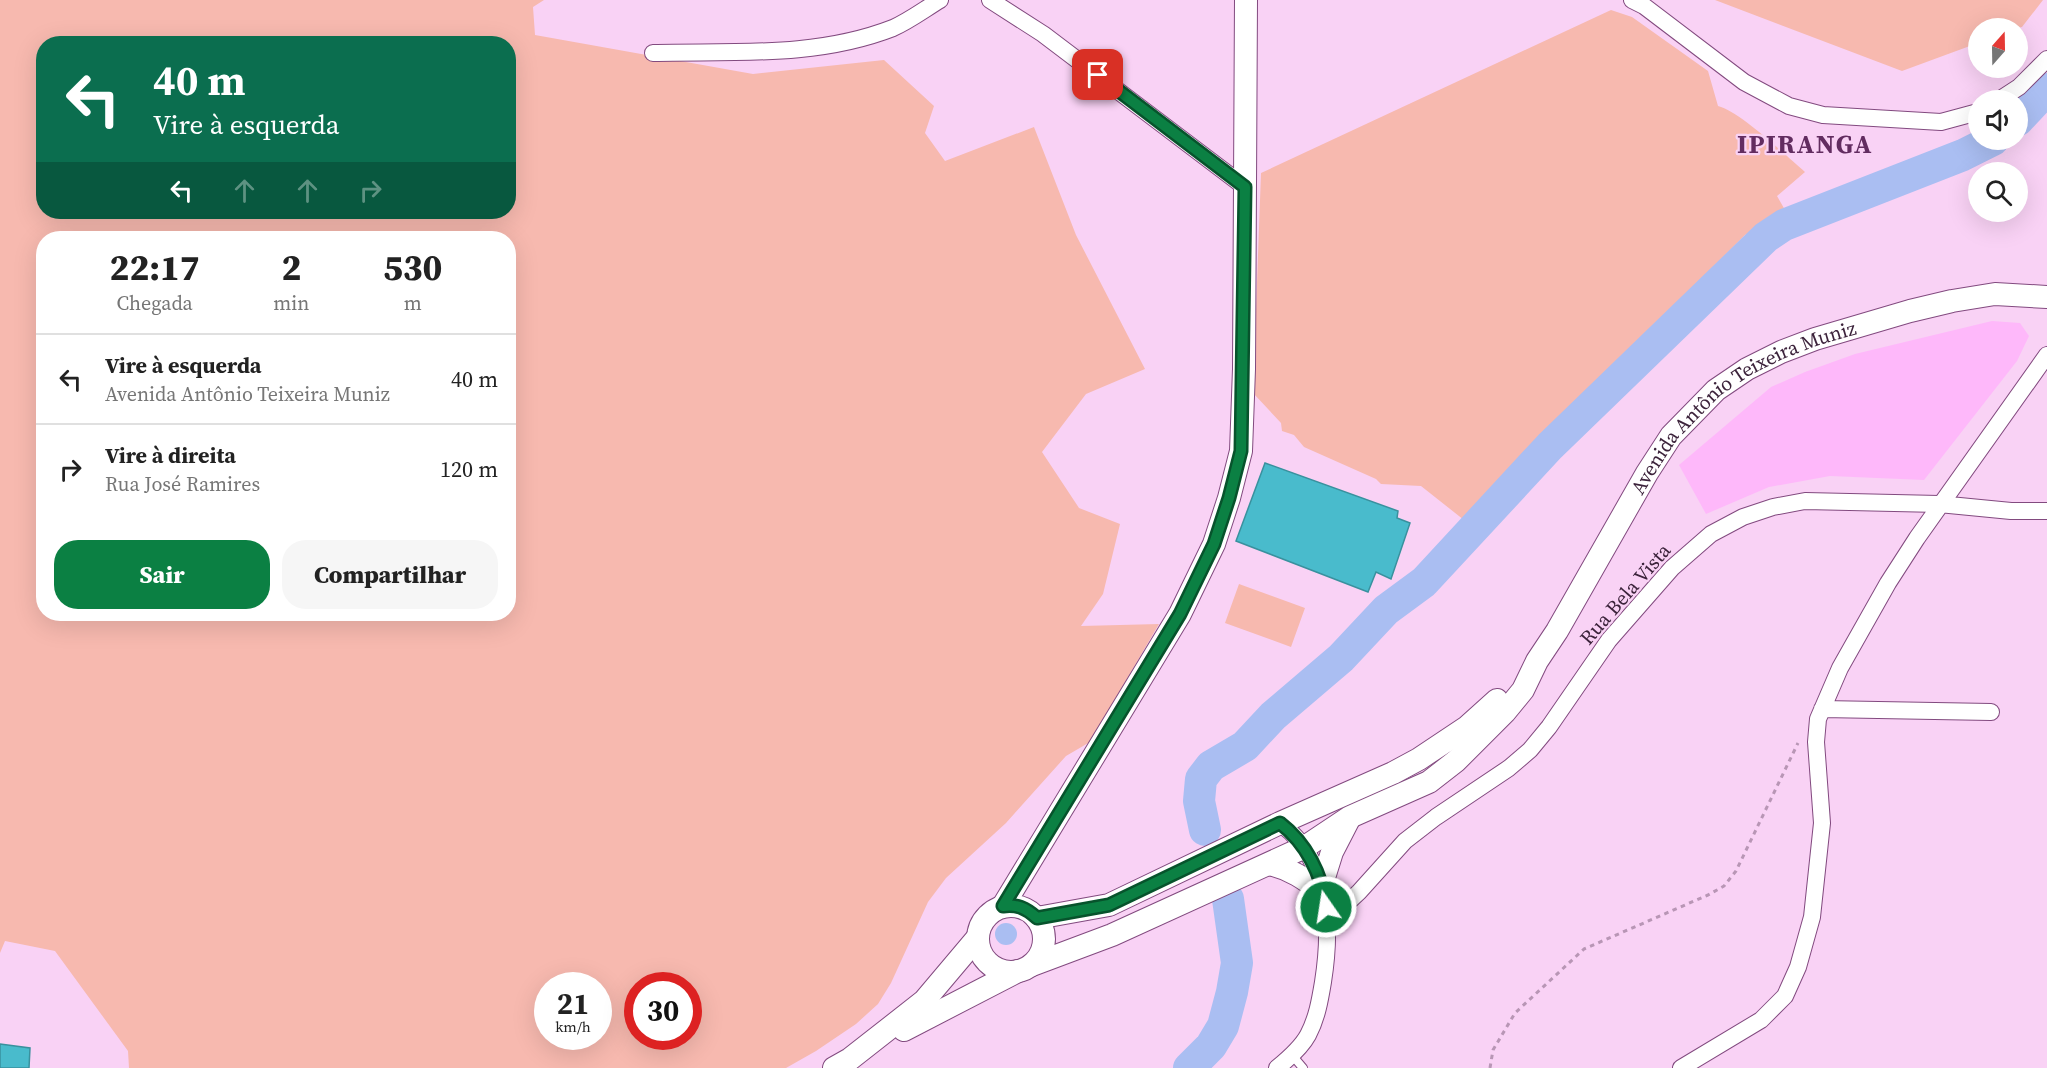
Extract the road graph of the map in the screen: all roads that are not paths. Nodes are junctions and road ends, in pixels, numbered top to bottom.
1 (940, 0) edge
2 (990, 0) edge
3 (1246, 0) edge
4 (1632, 0) edge
5 (653, 53) dead end
6 (2047, 59) edge
7 (2014, 90) edge
8 (1968, 115) edge
9 (1245, 187) junction
10 (2047, 297) edge
11 (2047, 355) edge
12 (1940, 504) junction
13 (2047, 510) edge
14 (1537, 661) junction
15 (1991, 712) dead end
16 (1820, 714) junction
17 (1350, 817) junction
18 (1280, 823) junction
19 (1305, 847) junction
20 (1269, 864) junction
21 (1323, 889) junction
22 (1003, 906) junction
23 (1037, 918) junction
24 (1328, 921) junction
25 (978, 937) junction
26 (1025, 968) junction
27 (860, 1052) junction
28 (1298, 1062) edge
29 (834, 1068) edge
30 (1276, 1068) edge
31 (1681, 1068) edge

1 - 5 street
2 - 9 street
3 - 9 main road, Avenida Antônio Teixeira Muniz
4 - 8 street
6 - 7 street
9 - 22 main road, Avenida Antônio Teixeira Muniz
10 - 14 main road, Avenida Antônio Teixeira Muniz
11 - 12 street
12 - 13 street, Rua Bela Vista
12 - 16 street
12 - 24 street, Rua Bela Vista
14 - 17 main road, Avenida Antônio Teixeira Muniz
14 - 18 main road, Avenida Antônio Teixeira Muniz
15 - 16 street
16 - 31 street
17 - 19 main road, Avenida Antônio Teixeira Muniz
17 - 21 main road
18 - 19 street
18 - 23 main road, Avenida Antônio Teixeira Muniz
19 - 20 main road, Avenida Antônio Teixeira Muniz
19 - 21 street
20 - 21 main road
20 - 26 main road, Avenida Antônio Teixeira Muniz
21 - 24 street
22 - 23 main road
22 - 25 main road, Avenida Antônio Teixeira Muniz
23 - 26 main road
24 - 28 street
25 - 26 main road
25 - 27 main road, Avenida Antônio Teixeira Muniz
26 - 27 main road, Avenida Antônio Teixeira Muniz
27 - 29 main road, Avenida Antônio Teixeira Muniz
28 - 30 street

